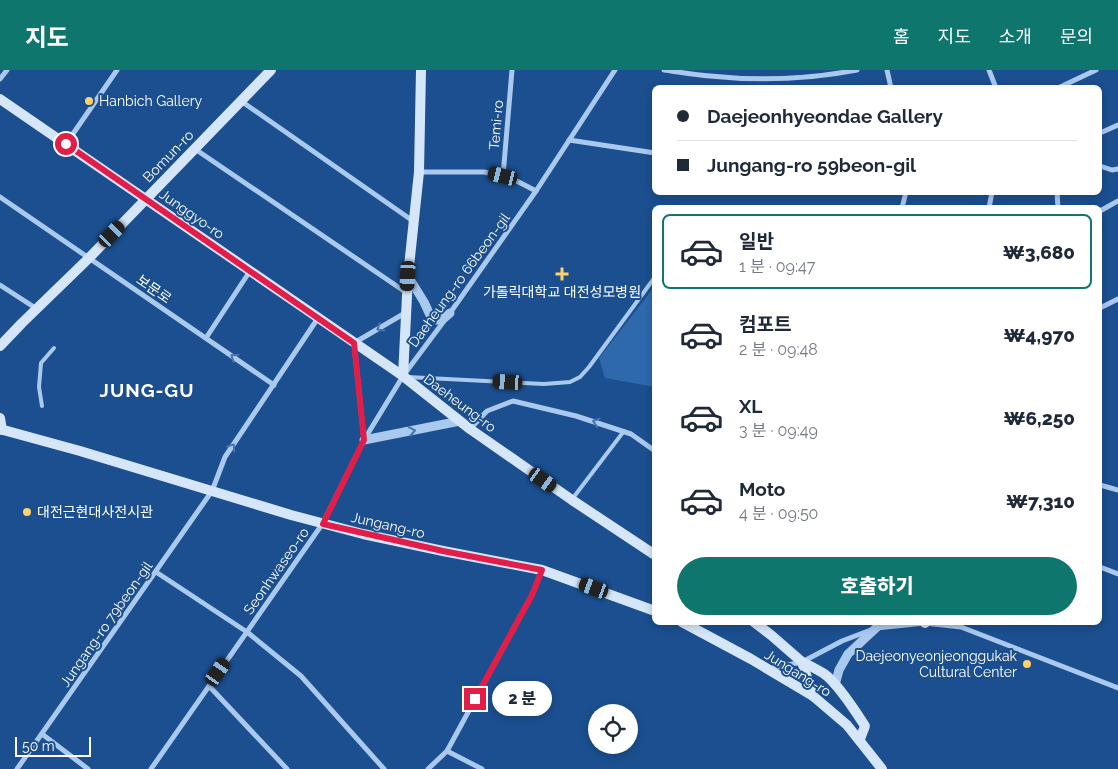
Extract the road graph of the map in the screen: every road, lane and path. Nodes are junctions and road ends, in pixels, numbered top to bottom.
1 (6, 70) edge
2 (116, 70) edge
3 (272, 70) edge
4 (421, 70) edge
5 (512, 70) edge
6 (615, 70) edge
7 (664, 70) edge
8 (857, 70) edge
9 (887, 70) edge
10 (989, 70) edge
11 (1096, 70) edge
12 (0, 79) edge
13 (890, 85) edge
14 (995, 85) edge
15 (1064, 85) edge
16 (0, 99) edge
17 (241, 101) junction
18 (1118, 125) edge
19 (1102, 132) edge
20 (569, 140) junction
21 (66, 144) junction
22 (195, 149) junction
23 (652, 153) edge
24 (1102, 167) edge
25 (1118, 169) edge
26 (419, 172) junction
27 (503, 176) junction
28 (536, 191) junction
29 (0, 197) edge
30 (146, 200) junction
31 (1118, 201) edge
32 (1102, 210) edge
33 (414, 221) junction
34 (90, 258) junction
35 (250, 271) junction
36 (408, 276) junction
37 (652, 281) edge
38 (0, 286) edge
39 (407, 293) junction
40 (1118, 299) edge
41 (1102, 307) edge
42 (37, 309) junction
43 (406, 312) junction
44 (450, 313) junction
45 (318, 318) junction
46 (206, 338) junction
47 (354, 343) junction
48 (0, 346) edge
49 (54, 348) dead end
50 (403, 376) junction
51 (274, 385) junction
52 (42, 406) dead end
53 (0, 418) edge
54 (460, 421) junction
55 (1, 429) edge
56 (470, 429) junction
57 (624, 432) junction
58 (364, 440) junction
59 (652, 449) edge
60 (1102, 485) edge
61 (1118, 490) edge
62 (212, 491) junction
63 (572, 500) junction
64 (323, 524) junction
65 (652, 553) edge
66 (1102, 568) edge
67 (542, 570) junction
68 (156, 572) junction
69 (1118, 574) edge
70 (652, 610) edge
71 (687, 625) edge
72 (758, 625) edge
73 (900, 625) edge
74 (962, 625) edge
75 (876, 628) junction
76 (247, 632) junction
77 (802, 662) junction
78 (768, 669) junction
79 (835, 685) junction
80 (209, 686) junction
81 (1118, 688) edge
82 (814, 696) junction
83 (42, 734) junction
84 (860, 739) junction
85 (447, 751) junction
86 (17, 769) edge
87 (88, 769) edge
88 (151, 769) edge
89 (287, 769) edge
90 (384, 769) edge
91 (428, 769) edge
92 (482, 769) edge
93 (882, 769) edge

1 - 12 street
2 - 21 street
3 - 17 main road, Bomun-ro
4 - 26 main road, Daeheung-ro
5 - 27 street, Temi-ro
6 - 20 street, Daeheung-ro 66beon-gil
7 - 8 street
9 - 13 street
10 - 14 street
11 - 15 street
16 - 21 main road, Junggyo-ro
17 - 22 main road, Bomun-ro
17 - 33 street
18 - 19 street
20 - 23 street
20 - 28 street, Daeheung-ro 66beon-gil
21 - 30 main road, Junggyo-ro
22 - 30 main road, Bomun-ro
22 - 39 street
24 - 25 street
26 - 27 street
26 - 33 main road, Daeheung-ro
27 - 28 street
28 - 44 street, Daeheung-ro 66beon-gil
29 - 34 street, 보문로
30 - 34 main road, Bomun-ro
30 - 35 main road, Junggyo-ro
31 - 32 street
33 - 36 main road, Daeheung-ro
34 - 42 main road, Bomun-ro
34 - 46 street, 보문로
35 - 45 main road, Junggyo-ro
35 - 46 street
36 - 39 main road, Daeheung-ro
36 - 44 street
37 - 50 lane
38 - 42 street
39 - 43 main road, Daeheung-ro
40 - 41 street
42 - 48 main road, Bomun-ro
43 -> 47 street
43 - 50 main road, Daeheung-ro
44 - 50 street, Daeheung-ro 66beon-gil
45 - 47 main road, Junggyo-ro
45 - 51 street
51 -> 46 street, 보문로
47 - 50 main road, Junggyo-ro
47 - 58 street
49 - 52 lane
50 - 54 main road, Daeheung-ro
50 - 58 street, Seonhwaseo-ro
62 -> 51 street
53 - 55 main road
54 - 56 main road, Daeheung-ro
58 -> 54 street
55 - 62 main road, Jungang-ro
57 -> 56 street
56 - 63 main road, Daeheung-ro
57 - 59 street
57 - 63 lane
58 - 64 street, Seonhwaseo-ro
60 - 61 street
62 - 64 main road, Jungang-ro
62 - 68 street, Jungang-ro 79beon-gil
63 - 65 main road, Daeheung-ro
64 - 67 main road, Jungang-ro
64 - 76 street, Seonhwaseo-ro
66 - 69 street
67 - 70 main road, Jungang-ro
67 - 85 street
68 - 76 street
68 - 83 street, Jungang-ro 79beon-gil
71 - 78 main road, Jungang-ro
72 - 77 main road
73 - 75 street
74 - 81 street
75 - 77 street
75 - 79 street
76 - 80 street, Seonhwaseo-ro
76 - 90 street
77 - 78 street
77 - 79 main road
77 - 82 main road
78 - 82 main road, Jungang-ro
79 - 84 main road
80 - 88 street, Seonhwaseo-ro
80 - 89 street
82 - 84 main road, Jungang-ro
83 - 86 street, Jungang-ro 79beon-gil
83 - 87 street
84 - 93 main road, Jungang-ro
85 - 91 street
85 - 92 street

